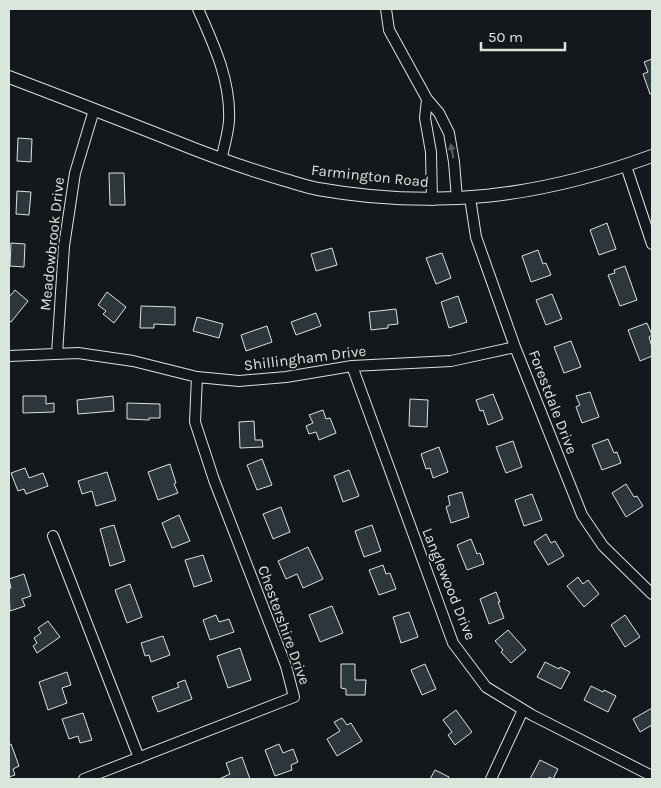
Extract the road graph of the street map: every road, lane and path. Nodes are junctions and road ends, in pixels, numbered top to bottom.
1 (198, 9) edge
2 (386, 9) edge
3 (9, 77) edge
4 (427, 99) junction
5 (94, 110) junction
6 (652, 156) edge
7 (222, 160) junction
8 (626, 166) junction
9 (470, 198) junction
10 (457, 199) junction
11 (432, 200) junction
12 (652, 244) edge
13 (515, 347) junction
14 (57, 354) junction
15 (9, 356) edge
16 (352, 366) junction
17 (197, 377) junction
18 (53, 536) dead end
19 (652, 594) edge
20 (522, 710) junction
21 (139, 758) junction
22 (652, 776) edge
23 (84, 779) edge
24 (491, 779) edge

1 - 7 street
2 - 4 street
3 - 5 street, Farmington Road
10 -> 4 street
4 - 11 street
5 - 7 street, Farmington Road
5 - 14 street, Meadowbrook Drive
6 - 8 street, Farmington Road
7 - 11 street, Farmington Road
8 - 9 street, Farmington Road
8 - 12 street
9 - 10 street, Farmington Road
9 - 13 street, Forestdale Drive
10 - 11 street, Farmington Road
13 - 16 street, Shillingham Drive
13 - 19 street, Forestdale Drive
14 - 15 street, Shillingham Drive
14 - 17 street, Shillingham Drive
16 - 17 street, Shillingham Drive
16 - 20 street, Langlewood Drive
17 - 21 street, Chestershire Drive
18 - 21 street
20 - 22 street, Langlewood Drive
20 - 24 street
21 - 23 street, Chestershire Drive

